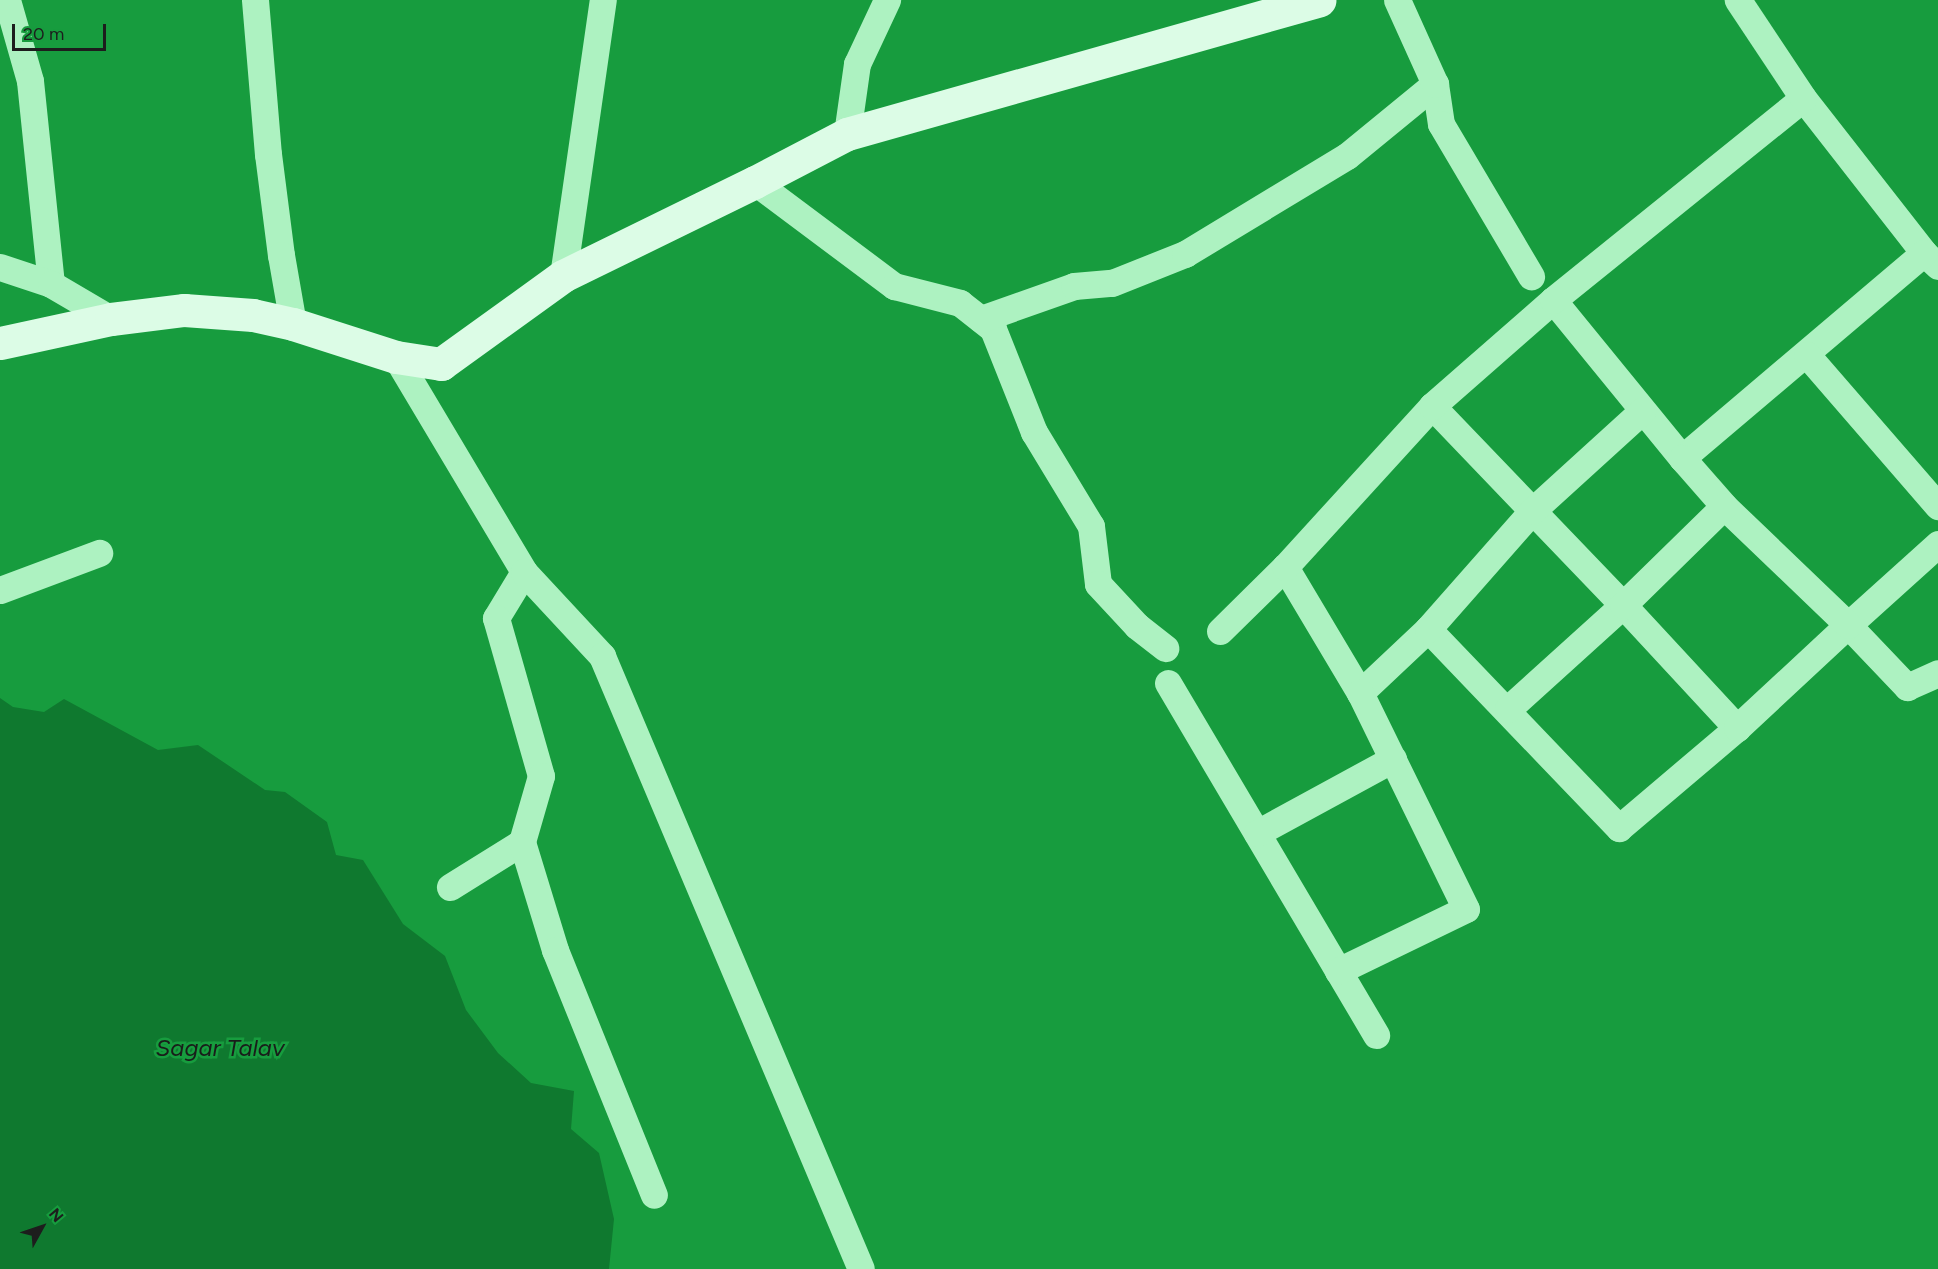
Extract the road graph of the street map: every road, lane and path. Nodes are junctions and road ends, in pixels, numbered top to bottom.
1 (7, 0) edge
2 (255, 0) edge
3 (603, 0) edge
4 (887, 0) edge
5 (1319, 0) edge
6 (1397, 0) edge
7 (1738, 0) edge
8 (1436, 84) junction
9 (1803, 98) junction
10 (847, 134) junction
11 (755, 182) junction
12 (1931, 260) edge
13 (0, 267) edge
14 (563, 276) junction
15 (1531, 276) dead end
16 (51, 284) junction
17 (1553, 300) junction
18 (111, 319) junction
19 (981, 319) junction
20 (293, 324) junction
21 (0, 343) edge
22 (1807, 355) junction
23 (396, 357) junction
24 (1431, 406) junction
25 (1642, 411) junction
26 (1682, 458) junction
27 (1724, 506) junction
28 (1938, 506) edge
29 (1532, 511) junction
30 (1938, 544) edge
31 (99, 553) dead end
32 (1285, 567) junction
33 (524, 572) junction
34 (0, 590) edge
35 (1623, 605) junction
36 (1848, 625) junction
37 (1428, 628) junction
38 (1220, 631) dead end
39 (1165, 648) dead end
40 (1938, 673) edge
41 (1168, 683) dead end
42 (1360, 693) junction
43 (1508, 709) junction
44 (1737, 728) junction
45 (1393, 759) junction
46 (1257, 833) junction
47 (522, 842) junction
48 (450, 887) dead end
49 (1338, 971) junction
50 (1376, 1035) dead end
51 (654, 1195) dead end
52 (861, 1269) edge

1 - 16 street
2 - 20 street
3 - 14 street
4 - 10 street
5 - 10 street
6 - 8 street
7 - 9 street
8 - 15 street
8 - 19 street
9 - 12 street
9 - 17 street
10 - 11 street
11 - 14 street
11 - 19 street
12 - 22 street
13 - 16 street
14 - 23 street
16 - 18 street
17 - 24 street
17 - 25 street
18 - 20 street
18 - 21 street
19 - 39 street
20 - 23 street
22 - 26 street
22 - 28 street
23 - 33 street
24 - 29 street
24 - 32 street
25 - 26 street
25 - 29 street
26 - 27 street
27 - 35 street
27 - 36 street
29 - 35 street
29 - 37 street
30 - 36 street
31 - 34 street
32 - 38 street
32 - 42 street
33 - 47 street
33 - 52 street
35 - 43 street
35 - 44 street
36 - 40 street
36 - 44 street
37 - 42 street
37 - 43 street
41 - 46 street
42 - 45 street
43 - 44 street
45 - 46 street
45 - 49 street
46 - 49 street
47 - 48 street
47 - 51 street
49 - 50 street

